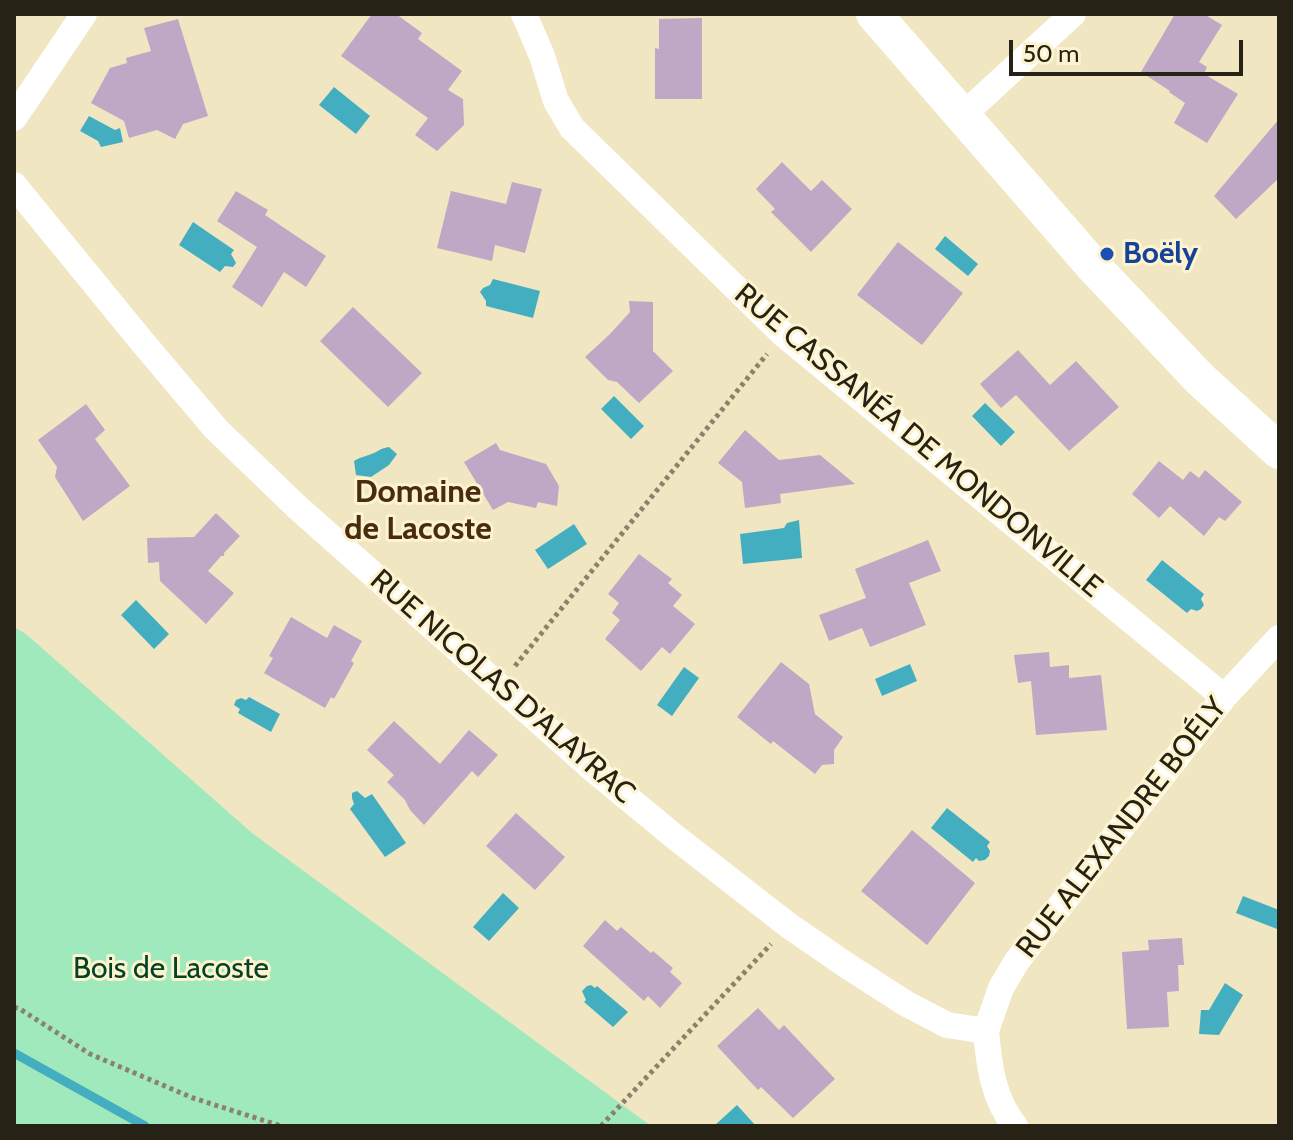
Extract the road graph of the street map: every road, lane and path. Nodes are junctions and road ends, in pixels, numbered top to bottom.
1 (84, 14) edge
2 (524, 14) edge
3 (874, 14) edge
4 (1073, 14) edge
5 (962, 116) junction
6 (14, 118) edge
7 (14, 185) edge
8 (783, 334) junction
9 (1279, 451) edge
10 (1279, 638) edge
11 (499, 686) junction
12 (1224, 697) junction
13 (788, 925) junction
14 (14, 1007) edge
15 (986, 1031) junction
16 (281, 1126) edge
17 (601, 1126) edge
18 (1015, 1126) edge

1 - 6 street
2 - 8 street, RUE CASSANÉA DE MONDONVILLE
3 - 5 main road
4 - 5 street
5 - 9 main road
7 - 11 street, RUE NICOLAS D'ALAYRAC
8 - 11 path
8 - 12 street, RUE CASSANÉA DE MONDONVILLE
10 - 12 street, RUE ALEXANDRE BOÉLY
11 - 13 street, RUE NICOLAS D'ALAYRAC
12 - 15 street, RUE ALEXANDRE BOÉLY
13 - 15 street, RUE NICOLAS D'ALAYRAC
13 - 17 path
14 - 16 path
15 - 18 street

